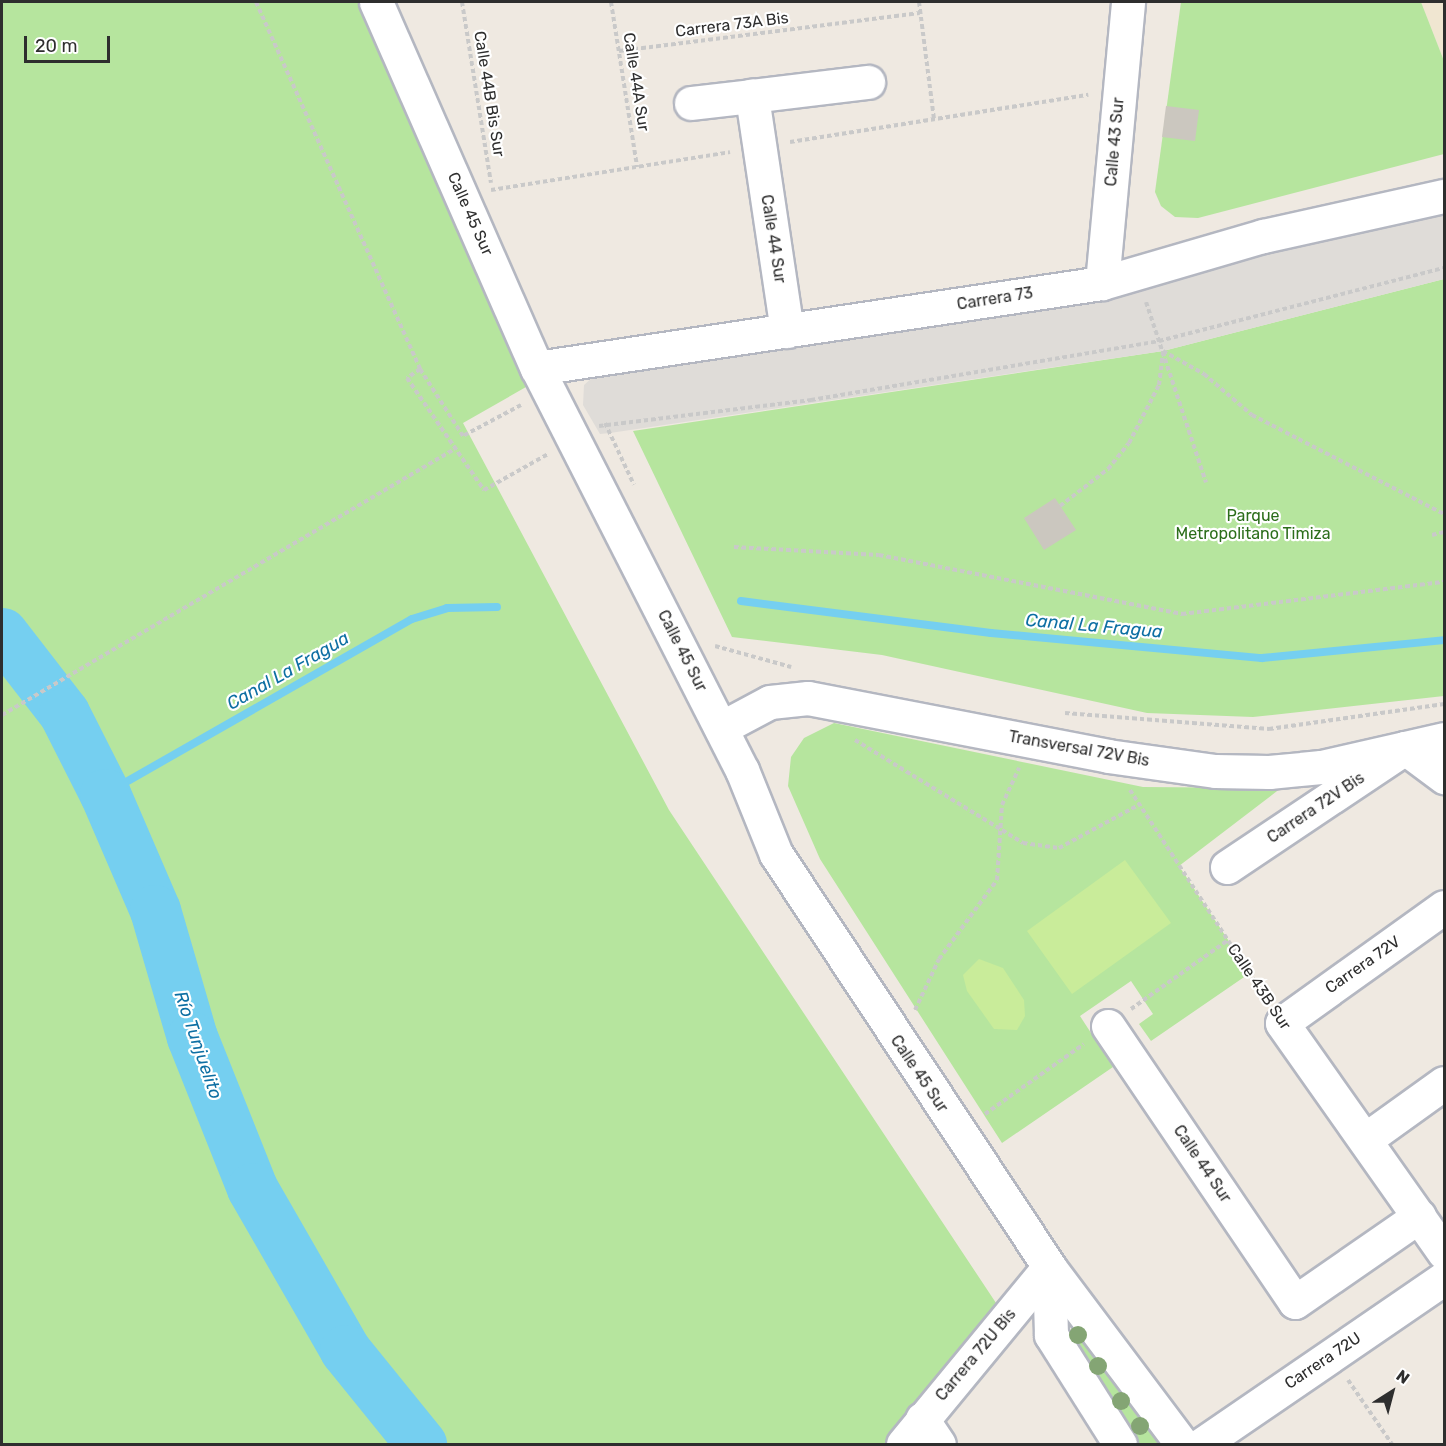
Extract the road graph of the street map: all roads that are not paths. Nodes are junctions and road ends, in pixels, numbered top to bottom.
1 (376, 2) edge
2 (1128, 2) edge
3 (868, 82) dead end
4 (752, 96) junction
5 (691, 103) dead end
6 (1444, 196) edge
7 (1102, 283) junction
8 (787, 331) junction
9 (543, 379) junction
10 (721, 728) junction
11 (1444, 739) edge
12 (1405, 748) junction
13 (1444, 777) edge
14 (1227, 867) dead end
15 (1444, 907) edge
16 (1282, 1023) joint
17 (1108, 1026) dead end
18 (1444, 1083) edge
19 (1365, 1139) junction
20 (1419, 1216) junction
21 (1444, 1254) edge
22 (1049, 1267) junction
23 (1444, 1278) edge
24 (922, 1436) edge
25 (1120, 1444) edge
26 (1182, 1444) edge
27 (1202, 1444) edge

1 - 9 street, Calle 45 Sur
2 - 7 street, Calle 43 Sur
3 - 4 street
4 - 5 street
4 - 8 street, Calle 44 Sur
6 - 7 street, Carrera 73
7 - 8 street, Carrera 73
8 - 9 street, Carrera 73
9 - 10 street, Calle 45 Sur
10 - 12 street, Transversal 72V Bis
10 - 22 street, Calle 45 Sur
11 - 12 street, Transversal 72V Bis
12 - 13 street
12 - 14 street, Carrera 72V Bis
15 - 16 street, Carrera 72V
16 - 19 street, Calle 43B Sur
17 - 20 street, Calle 44 Sur
18 - 19 street
19 - 20 street, Calle 43B Sur
20 - 21 street, Calle 43B Sur
22 - 24 street, Carrera 72U Bis
22 - 25 street
22 - 26 street, Calle 45 Sur
23 - 27 street, Carrera 72U

